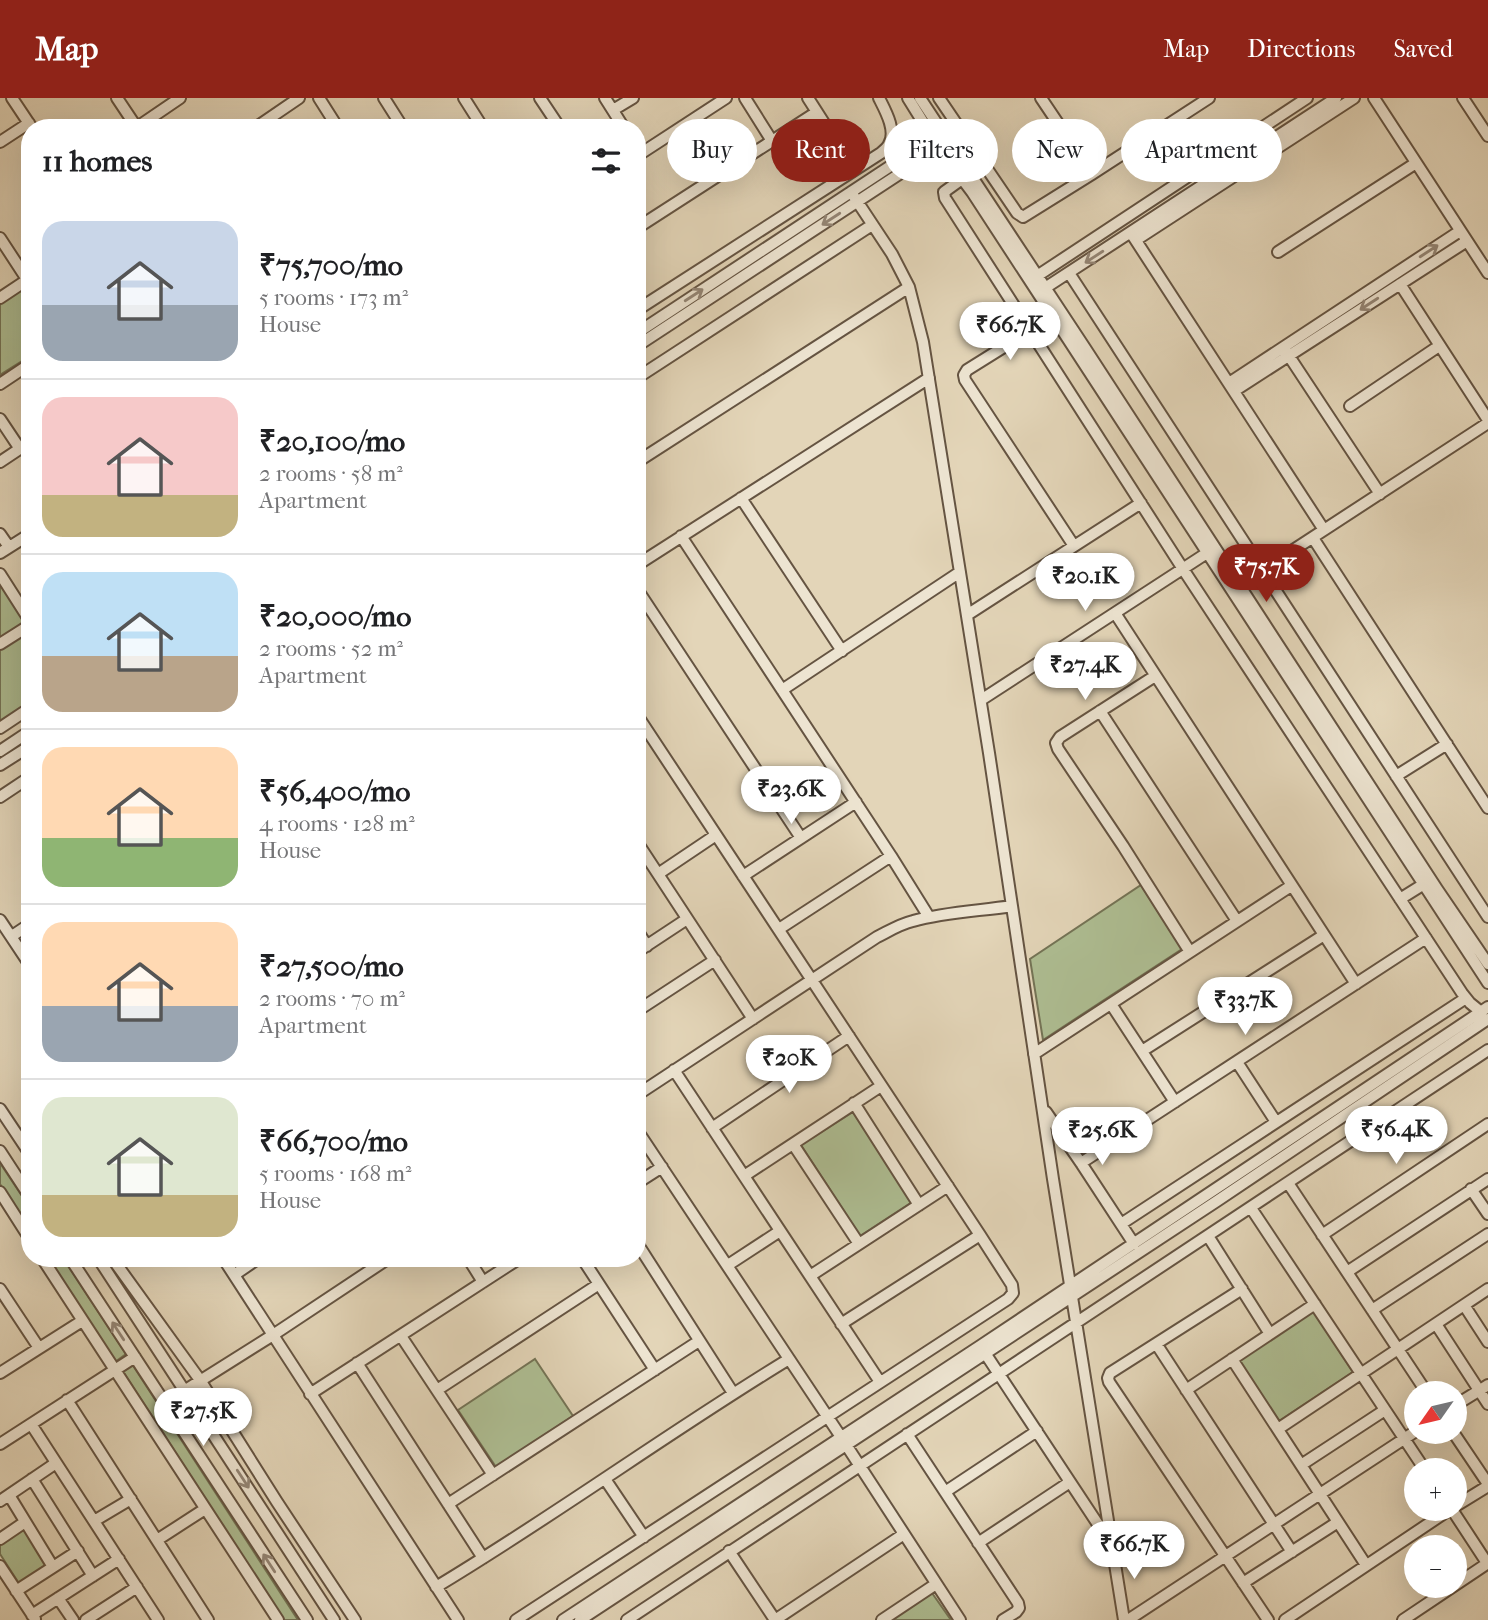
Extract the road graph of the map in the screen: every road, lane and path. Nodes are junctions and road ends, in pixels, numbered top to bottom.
1 (12, 98) edge
2 (117, 98) edge
3 (180, 98) edge
4 (299, 98) edge
5 (318, 98) edge
6 (384, 98) edge
7 (464, 98) edge
8 (540, 98) edge
9 (605, 98) edge
10 (632, 98) edge
11 (726, 98) edge
12 (744, 98) edge
13 (808, 98) edge
14 (879, 98) edge
15 (908, 98) edge
16 (920, 98) edge
17 (939, 98) edge
18 (1041, 98) edge
19 (1209, 98) edge
20 (1336, 98) edge
21 (1354, 98) edge
22 (1374, 98) edge
23 (1305, 99) edge
24 (1470, 100) edge
25 (613, 110) junction
26 (817, 112) junction
27 (26, 119) edge
28 (130, 119) edge
29 (149, 119) edge
30 (268, 119) edge
31 (332, 119) edge
32 (397, 119) edge
33 (477, 119) edge
34 (553, 119) edge
35 (618, 119) edge
36 (806, 119) edge
37 (821, 119) edge
38 (921, 119) edge
39 (934, 119) edge
40 (1055, 119) edge
41 (1275, 119) edge
42 (21, 130) edge
43 (1282, 136) edge
44 (1488, 136) edge
45 (771, 139) edge
46 (0, 142) edge
47 (771, 142) edge
48 (1282, 142) edge
49 (646, 148) edge
50 (870, 160) edge
51 (1416, 163) junction
52 (1107, 165) edge
53 (884, 177) edge
54 (835, 182) edge
55 (958, 182) edge
56 (964, 182) edge
57 (973, 182) edge
58 (1080, 182) edge
59 (1179, 182) edge
60 (1216, 182) edge
61 (854, 197) junction
62 (646, 222) edge
63 (872, 225) junction
64 (1460, 231) junction
65 (1133, 236) junction
66 (0, 238) edge
67 (1467, 241) junction
68 (1278, 251) dead end
69 (21, 271) edge
70 (1069, 273) junction
71 (1488, 273) edge
72 (1033, 278) junction
73 (1400, 284) junction
74 (21, 286) edge
75 (909, 287) junction
76 (1042, 291) junction
77 (0, 298) edge
78 (646, 304) edge
79 (646, 327) edge
80 (1031, 330) junction
81 (646, 340) edge
82 (1439, 346) junction
83 (1286, 351) junction
84 (21, 371) edge
85 (646, 372) edge
86 (929, 378) junction
87 (0, 384) edge
88 (1232, 387) junction
89 (1350, 406) dead end
90 (0, 419) edge
91 (1488, 422) edge
92 (19, 449) joint
93 (646, 457) edge
94 (0, 461) edge
95 (1380, 494) junction
96 (741, 498) junction
97 (1141, 503) junction
98 (1324, 530) junction
99 (0, 534) edge
100 (681, 536) junction
101 (1313, 538) junction
102 (21, 540) edge
103 (1074, 546) junction
104 (4, 550) edge
105 (1207, 553) junction
106 (646, 559) edge
107 (1183, 569) junction
108 (1264, 571) junction
109 (960, 572) junction
110 (0, 574) edge
111 (1236, 588) junction
112 (646, 603) edge
113 (21, 608) edge
114 (1115, 613) junction
115 (967, 615) junction
116 (21, 629) edge
117 (0, 644) edge
118 (842, 651) junction
119 (1155, 676) junction
120 (782, 690) junction
121 (981, 700) junction
122 (1100, 711) junction
123 (21, 714) edge
124 (0, 728) edge
125 (646, 729) edge
126 (21, 738) edge
127 (1447, 744) junction
128 (0, 751) edge
129 (21, 752) edge
130 (0, 765) edge
131 (1396, 776) junction
132 (21, 783) edge
133 (0, 797) edge
134 (856, 802) junction
135 (1488, 808) edge
136 (716, 835) junction
137 (801, 838) junction
138 (646, 856) edge
139 (891, 856) junction
140 (658, 874) junction
141 (743, 876) junction
142 (1424, 884) junction
143 (1291, 886) junction
144 (1400, 899) junction
145 (1012, 906) junction
146 (929, 917) junction
147 (1488, 918) edge
148 (687, 919) junction
149 (0, 920) edge
150 (1237, 922) junction
151 (779, 929) junction
152 (21, 930) edge
153 (1324, 935) junction
154 (12, 936) junction
155 (1426, 938) junction
156 (646, 946) edge
157 (21, 950) edge
158 (1190, 952) junction
159 (715, 960) junction
160 (1488, 964) edge
161 (1487, 979) edge
162 (812, 980) junction
163 (1356, 984) junction
164 (1466, 999) junction
165 (1111, 1004) junction
166 (646, 1005) edge
167 (1486, 1013) edge
168 (753, 1018) junction
169 (849, 1037) junction
170 (1488, 1049) edge
171 (1142, 1051) junction
172 (1034, 1054) junction
173 (1237, 1062) junction
174 (674, 1070) junction
175 (881, 1086) junction
176 (646, 1089) edge
177 (1175, 1102) junction
178 (855, 1103) junction
179 (1043, 1108) junction
180 (0, 1109) edge
181 (1276, 1122) junction
182 (1487, 1126) edge
183 (712, 1128) junction
184 (21, 1140) edge
185 (646, 1143) edge
186 (793, 1144) junction
187 (0, 1151) edge
188 (1081, 1163) junction
189 (662, 1167) junction
190 (744, 1176) junction
191 (646, 1177) edge
192 (1488, 1178) edge
193 (21, 1182) edge
194 (1288, 1183) junction
195 (948, 1186) junction
196 (1471, 1189) junction
197 (0, 1192) edge
198 (919, 1205) junction
199 (1251, 1208) junction
200 (1488, 1214) edge
201 (1121, 1224) junction
202 (21, 1225) edge
203 (780, 1231) junction
204 (1488, 1234) edge
205 (1322, 1235) junction
206 (980, 1236) junction
207 (1208, 1236) junction
208 (859, 1244) junction
209 (1134, 1244) junction
210 (1124, 1256) junction
211 (646, 1257) edge
212 (727, 1265) junction
213 (48, 1267) edge
214 (76, 1267) edge
215 (104, 1267) edge
216 (118, 1267) edge
217 (229, 1267) edge
218 (246, 1267) edge
219 (375, 1267) edge
220 (474, 1267) edge
221 (506, 1267) edge
222 (588, 1267) edge
223 (1347, 1272) junction
224 (234, 1275) junction
225 (810, 1276) junction
226 (483, 1282) junction
227 (599, 1284) junction
228 (0, 1289) edge
229 (1241, 1289) junction
230 (1488, 1289) edge
231 (1071, 1291) junction
232 (1315, 1304) junction
233 (1464, 1305) junction
234 (12, 1307) junction
235 (1372, 1310) junction
236 (0, 1315) edge
237 (82, 1321) junction
238 (1077, 1321) junction
239 (841, 1324) junction
240 (1436, 1324) junction
241 (1270, 1334) junction
242 (273, 1335) junction
243 (401, 1336) junction
244 (699, 1341) junction
245 (1488, 1342) edge
246 (1157, 1345) junction
247 (39, 1348) junction
248 (983, 1349) junction
249 (1398, 1349) junction
250 (135, 1357) junction
251 (789, 1359) junction
252 (1232, 1359) junction
253 (358, 1363) junction
254 (114, 1370) junction
255 (655, 1370) junction
256 (0, 1373) edge
257 (999, 1374) junction
258 (1361, 1374) junction
259 (200, 1380) junction
260 (1419, 1381) edge
261 (880, 1382) junction
262 (1484, 1387) edge
263 (185, 1390) junction
264 (437, 1390) junction
265 (1186, 1390) junction
266 (733, 1393) junction
267 (310, 1394) junction
268 (1467, 1398) edge
269 (67, 1401) junction
270 (165, 1403) junction
271 (1488, 1404) edge
272 (1385, 1410) junction
273 (827, 1417) junction
274 (31, 1424) junction
275 (1278, 1429) junction
276 (1037, 1432) junction
277 (907, 1434) junction
278 (1404, 1438) joint
279 (844, 1441) junction
280 (0, 1444) edge
281 (1461, 1444) edge
282 (57, 1463) junction
283 (859, 1465) junction
284 (1301, 1465) junction
285 (493, 1475) junction
286 (32, 1479) junction
287 (606, 1479) junction
288 (1070, 1482) junction
289 (1488, 1485) edge
290 (945, 1492) junction
291 (1320, 1494) junction
292 (4, 1498) edge
293 (1467, 1498) edge
294 (131, 1499) junction
295 (448, 1504) junction
296 (205, 1509) junction
297 (94, 1521) junction
298 (1432, 1521) edge
299 (1461, 1521) edge
300 (25, 1522) junction
301 (1338, 1522) junction
302 (1274, 1524) junction
303 (904, 1534) junction
304 (644, 1537) junction
305 (0, 1539) edge
306 (157, 1540) junction
307 (978, 1543) junction
308 (1112, 1546) junction
309 (78, 1551) junction
310 (729, 1551) junction
311 (1292, 1552) junction
312 (1225, 1556) junction
313 (483, 1558) junction
314 (119, 1559) junction
315 (1488, 1563) edge
316 (1366, 1565) junction
317 (0, 1566) edge
318 (53, 1567) junction
319 (93, 1576) junction
320 (1243, 1583) junction
321 (936, 1584) junction
322 (136, 1587) junction
323 (436, 1587) junction
324 (16, 1591) junction
325 (58, 1598) junction
326 (156, 1617) edge
327 (34, 1618) edge
328 (73, 1620) edge
329 (86, 1620) edge
330 (143, 1620) edge
331 (208, 1620) edge
332 (278, 1620) edge
333 (307, 1620) edge
334 (334, 1620) edge
335 (355, 1620) edge
336 (458, 1620) edge
337 (516, 1620) edge
338 (563, 1620) edge
339 (580, 1620) edge
340 (626, 1620) edge
341 (775, 1620) edge
342 (881, 1620) edge
343 (960, 1620) edge
344 (1003, 1620) edge
345 (1126, 1620) edge
346 (1268, 1620) edge
347 (1285, 1620) edge
348 (1403, 1620) edge

1 - 27 street
2 - 28 street
3 - 29 street
4 - 30 street
5 - 31 street
6 - 32 street
7 - 33 street
8 - 34 street
9 - 25 street
10 - 25 street
11 - 49 street
12 - 45 street
13 - 26 street
14 - 50 street
15 - 38 street
16 - 39 street
17 - 58 street
18 - 40 street
19 - 52 street
20 - 43 street
21 - 48 street
22 - 51 street
23 - 41 street
24 - 44 street
25 - 35 street
26 - 36 street
26 - 37 street
42 - 46 street
47 - 62 street
51 - 64 street
51 - 68 street
53 - 61 street
54 - 78 street
55 - 80 street
56 - 72 street
57 - 72 street
59 - 72 street
60 - 65 street
61 - 63 street
79 -> 61 street
61 -> 81 street
63 - 75 street
63 - 85 street
64 - 67 street
83 -> 64 street
65 -> 70 street
65 - 88 street
66 - 69 street
67 - 71 street
67 - 73 street
70 - 76 street
70 - 108 street
72 - 76 street
73 - 82 street
73 -> 83 street
74 - 77 street
75 - 86 street
75 - 93 street
76 - 105 street
76 - 111 street
80 - 97 street
80 - 103 street
82 - 89 street
82 - 91 street
83 - 88 street
83 - 95 street
84 - 87 street
86 - 96 street
86 - 109 street
88 - 98 street
90 - 92 street
91 - 95 street
92 - 94 street
95 - 98 street
96 - 100 street
96 - 118 street
97 - 103 street
97 - 107 street
98 - 101 street
99 - 104 street
100 - 106 street
100 - 120 street
101 - 108 street
101 - 127 street
102 - 104 street
103 - 115 street
105 - 107 street
105 - 111 street
107 - 114 street
107 - 144 street
108 - 111 street
108 - 131 street
109 - 115 street
109 - 118 street
110 - 113 street
111 - 142 street
111 - 160 street
112 - 137 street
114 - 119 street
114 - 121 street
115 - 121 street
116 - 117 street
118 - 120 street
119 - 122 street
119 - 143 street
120 - 134 street
121 - 145 street
122 - 150 street
122 - 158 street
123 - 124 street
125 - 136 street
126 - 128 street
127 - 131 street
127 - 135 street
129 - 130 street
131 - 147 street
132 - 133 street
134 - 137 street
134 - 139 street
136 - 140 street
136 - 141 street
137 - 141 street
138 - 140 street
139 - 146 street
139 - 151 street
140 - 148 street
141 - 151 street
142 - 144 street
142 - 161 street
143 - 150 street
143 - 153 street
144 - 155 street
145 - 146 street
145 - 172 street
146 - 162 street
148 - 156 street
148 - 159 street
149 - 154 street
150 - 158 street
151 - 162 street
152 - 154 street
153 - 163 street
153 - 171 street
154 - 157 street
155 - 163 street
155 - 164 street
158 - 165 street
159 - 166 street
159 - 168 street
162 - 168 street
162 - 169 street
163 - 173 street
164 - 167 street
164 - 181 street
165 - 171 street
165 - 172 street
167 - 209 street
167 - 210 street
168 - 174 street
169 - 175 street
169 - 183 street
170 - 194 street
171 - 177 street
172 - 179 street
173 - 177 street
173 - 181 street
174 - 176 street
174 - 183 street
175 - 178 street
175 - 195 street
177 - 188 street
178 - 186 street
178 - 198 street
179 - 188 street
179 - 231 street
180 - 184 street
181 - 201 street
182 - 205 street
183 - 190 street
185 - 189 street
186 - 190 street
186 - 208 street
187 - 193 street
188 - 201 street
189 - 191 street
189 - 212 street
190 - 203 street
192 - 196 street
194 - 199 street
194 - 205 street
195 - 198 street
195 - 206 street
196 - 200 street
196 - 223 street
197 - 202 street
198 - 208 street
199 - 207 street
199 - 232 street
201 - 209 street
203 - 212 street
203 - 225 street
204 - 235 street
205 - 223 street
206 - 239 street
206 - 261 street
207 - 229 street
207 - 238 street
208 - 225 street
209 - 210 street
210 - 231 street
211 - 244 street
212 - 251 street
213 - 237 street
250 -> 214 street
215 - 263 street
216 - 259 street
217 - 224 street
218 - 224 street
219 - 242 street
220 - 226 street
221 - 226 street
222 - 227 street
223 - 235 street
224 - 242 street
225 - 239 street
226 - 243 street
227 - 255 street
227 - 264 street
228 - 234 street
229 - 241 street
229 - 246 street
230 - 233 street
231 - 238 street
231 - 248 street
232 - 241 street
232 - 258 street
233 - 240 street
233 - 245 street
234 - 236 street
234 - 247 street
235 - 249 street
237 - 247 street
237 - 254 street
238 - 257 street
238 - 308 street
239 - 261 street
240 - 249 street
240 - 262 street
241 - 252 street
242 - 259 street
242 - 267 street
243 - 253 street
243 - 264 street
244 - 255 street
244 - 266 street
246 - 265 street
246 - 312 street
247 - 256 street
248 - 257 street
248 - 279 street
249 - 258 street
249 - 260 street
250 - 254 street
250 - 270 street
251 - 266 street
251 - 273 street
252 - 265 street
252 - 275 street
253 - 267 street
253 - 295 street
254 - 269 street
254 - 296 street
255 - 285 street
257 - 276 street
257 - 277 street
258 - 272 street
258 - 275 street
259 - 263 street
259 - 335 street
261 - 273 street
262 - 268 street
262 - 271 street
263 - 270 street
263 -> 334 street
264 - 285 street
265 - 302 street
266 - 287 street
267 - 323 street
269 - 274 street
269 - 294 street
333 -> 270 street
272 - 278 street
272 - 284 street
273 - 279 street
273 - 304 street
274 - 280 street
274 - 282 street
275 - 284 street
276 - 288 street
276 - 290 street
277 - 283 street
277 - 290 street
278 - 291 street
279 - 283 street
279 - 338 street
279 - 339 street
281 - 289 street
282 - 286 street
282 - 297 street
283 - 303 street
283 - 310 street
284 - 291 street
285 - 295 street
286 - 292 street
286 - 309 street
287 - 304 street
287 - 313 street
288 - 307 street
288 - 308 street
289 - 293 street
290 - 307 street
291 - 301 street
291 - 302 street
292 - 300 street
294 - 297 street
294 - 306 street
295 - 313 street
296 - 306 street
296 - 332 street
297 - 314 street
298 - 316 street
299 - 315 street
300 - 305 street
300 - 318 street
301 - 311 street
301 - 316 street
302 - 311 street
302 - 312 street
303 - 321 street
303 - 341 street
304 - 337 street
306 - 331 street
307 - 344 street
308 - 345 street
309 - 318 street
309 - 319 street
310 - 340 street
310 - 341 street
311 - 320 street
312 - 320 street
312 - 345 street
313 - 323 street
314 - 319 street
314 - 322 street
315 - 348 street
316 - 347 street
317 - 324 street
318 - 324 street
319 - 325 street
320 - 346 street
321 - 342 street
321 - 343 street
322 - 326 street
322 - 329 street
323 - 336 street
324 - 327 street
325 - 327 street
325 - 328 street
326 - 330 street

